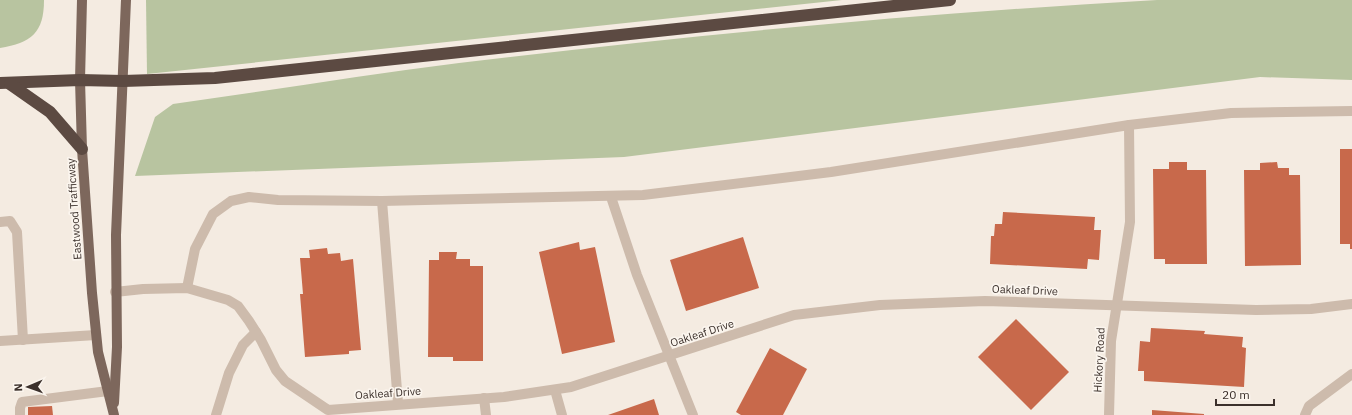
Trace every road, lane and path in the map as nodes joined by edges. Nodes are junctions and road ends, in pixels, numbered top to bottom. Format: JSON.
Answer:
{"nodes":[{"id":1,"x":82,"y":0,"type":"edge"},
{"id":2,"x":126,"y":0,"type":"edge"},
{"id":3,"x":950,"y":0,"type":"edge"},
{"id":4,"x":80,"y":80,"type":"junction"},
{"id":5,"x":123,"y":82,"type":"junction"},
{"id":6,"x":5,"y":83,"type":"edge"},
{"id":7,"x":1352,"y":112,"type":"edge"},
{"id":8,"x":1129,"y":125,"type":"junction"},
{"id":9,"x":82,"y":149,"type":"junction"},
{"id":10,"x":611,"y":197,"type":"junction"},
{"id":11,"x":382,"y":201,"type":"junction"},
{"id":12,"x":0,"y":222,"type":"edge"},
{"id":13,"x":187,"y":288,"type":"junction"},
{"id":14,"x":115,"y":292,"type":"junction"},
{"id":15,"x":1352,"y":304,"type":"edge"},
{"id":16,"x":1116,"y":306,"type":"junction"},
{"id":17,"x":256,"y":332,"type":"junction"},
{"id":18,"x":96,"y":335,"type":"junction"},
{"id":19,"x":23,"y":340,"type":"junction"},
{"id":20,"x":0,"y":341,"type":"edge"},
{"id":21,"x":669,"y":356,"type":"junction"},
{"id":22,"x":1352,"y":374,"type":"edge"},
{"id":23,"x":555,"y":390,"type":"junction"},
{"id":24,"x":108,"y":391,"type":"junction"},
{"id":25,"x":484,"y":398,"type":"junction"},
{"id":26,"x":398,"y":403,"type":"junction"},
{"id":27,"x":329,"y":412,"type":"edge"},
{"id":28,"x":114,"y":414,"type":"edge"},
{"id":29,"x":20,"y":415,"type":"edge"},
{"id":30,"x":216,"y":415,"type":"edge"},
{"id":31,"x":486,"y":415,"type":"edge"},
{"id":32,"x":562,"y":415,"type":"edge"},
{"id":33,"x":693,"y":415,"type":"edge"},
{"id":34,"x":1109,"y":415,"type":"edge"},
{"id":35,"x":1305,"y":415,"type":"edge"}],
"edges":[{"from":1,"to":4,"type":"main road","name":"Eastwood Trafficway"},
{"from":2,"to":5,"type":"main road","name":"Eastwood Trafficway"},
{"from":3,"to":5,"type":"highway"},
{"from":4,"to":5,"type":"highway"},
{"from":4,"to":6,"type":"highway"},
{"from":4,"to":9,"type":"main road","name":"Eastwood Trafficway"},
{"from":5,"to":14,"type":"main road","name":"Eastwood Trafficway"},
{"from":6,"to":9,"type":"highway"},
{"from":7,"to":8,"type":"street"},
{"from":8,"to":10,"type":"street"},
{"from":8,"to":16,"type":"street","name":"Hickory Road"},
{"from":9,"to":18,"type":"main road","name":"Eastwood Trafficway"},
{"from":10,"to":11,"type":"street"},
{"from":10,"to":21,"type":"street"},
{"from":11,"to":13,"type":"street"},
{"from":11,"to":26,"type":"street"},
{"from":12,"to":19,"type":"street"},
{"from":13,"to":14,"type":"street","name":"Oakleaf Drive"},
{"from":13,"to":17,"type":"street","name":"Oakleaf Drive"},
{"from":14,"to":28,"type":"main road","name":"Eastwood Trafficway"},
{"from":15,"to":16,"type":"street","name":"Oakleaf Drive"},
{"from":16,"to":21,"type":"street","name":"Oakleaf Drive"},
{"from":16,"to":34,"type":"street","name":"Hickory Road"},
{"from":17,"to":27,"type":"street","name":"Oakleaf Drive"},
{"from":17,"to":30,"type":"street"},
{"from":18,"to":19,"type":"street"},
{"from":18,"to":24,"type":"main road","name":"Eastwood Trafficway"},
{"from":19,"to":20,"type":"street"},
{"from":21,"to":23,"type":"street","name":"Oakleaf Drive"},
{"from":21,"to":33,"type":"street"},
{"from":22,"to":35,"type":"street"},
{"from":23,"to":25,"type":"street","name":"Oakleaf Drive"},
{"from":23,"to":32,"type":"street"},
{"from":24,"to":28,"type":"main road","name":"Eastwood Trafficway"},
{"from":24,"to":29,"type":"street"},
{"from":25,"to":26,"type":"street","name":"Oakleaf Drive"},
{"from":25,"to":31,"type":"street"},
{"from":26,"to":27,"type":"street","name":"Oakleaf Drive"}]}
